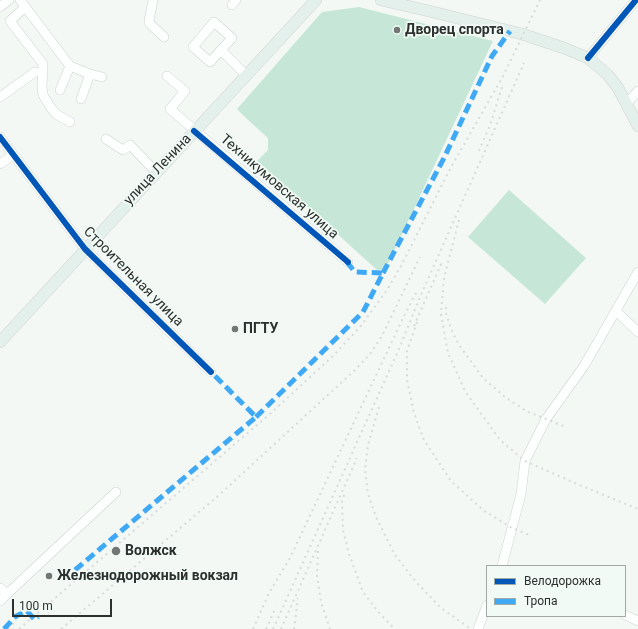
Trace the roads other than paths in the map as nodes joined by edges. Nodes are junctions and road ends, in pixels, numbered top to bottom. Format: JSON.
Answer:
{"nodes":[{"id":1,"x":9,"y":0,"type":"edge"},
{"id":2,"x":153,"y":0,"type":"edge"},
{"id":3,"x":316,"y":0,"type":"edge"},
{"id":4,"x":381,"y":0,"type":"edge"},
{"id":5,"x":636,"y":0,"type":"edge"},
{"id":6,"x":23,"y":4,"type":"edge"},
{"id":7,"x":0,"y":7,"type":"edge"},
{"id":8,"x":164,"y":36,"type":"dead end"},
{"id":9,"x":221,"y":50,"type":"dead end"},
{"id":10,"x":588,"y":58,"type":"junction"},
{"id":11,"x":70,"y":66,"type":"junction"},
{"id":12,"x":35,"y":72,"type":"dead end"},
{"id":13,"x":90,"y":74,"type":"junction"},
{"id":14,"x":246,"y":75,"type":"junction"},
{"id":15,"x":167,"y":76,"type":"dead end"},
{"id":16,"x":102,"y":77,"type":"dead end"},
{"id":17,"x":60,"y":90,"type":"dead end"},
{"id":18,"x":637,"y":94,"type":"edge"},
{"id":19,"x":0,"y":97,"type":"edge"},
{"id":20,"x":81,"y":99,"type":"dead end"},
{"id":21,"x":626,"y":103,"type":"junction"},
{"id":22,"x":70,"y":122,"type":"dead end"},
{"id":23,"x":638,"y":126,"type":"edge"},
{"id":24,"x":194,"y":131,"type":"junction"},
{"id":25,"x":0,"y":137,"type":"edge"},
{"id":26,"x":106,"y":139,"type":"dead end"},
{"id":27,"x":13,"y":155,"type":"junction"},
{"id":28,"x":0,"y":164,"type":"edge"},
{"id":29,"x":156,"y":172,"type":"junction"},
{"id":30,"x":85,"y":249,"type":"junction"},
{"id":31,"x":348,"y":262,"type":"dead end"},
{"id":32,"x":638,"y":272,"type":"edge"},
{"id":33,"x":616,"y":311,"type":"junction"},
{"id":34,"x":638,"y":332,"type":"edge"},
{"id":35,"x":0,"y":342,"type":"edge"},
{"id":36,"x":211,"y":372,"type":"dead end"},
{"id":37,"x":116,"y":492,"type":"dead end"},
{"id":38,"x":502,"y":565,"type":"edge"},
{"id":39,"x":3,"y":591,"type":"edge"},
{"id":40,"x":0,"y":601,"type":"edge"},
{"id":41,"x":486,"y":608,"type":"edge"},
{"id":42,"x":626,"y":615,"type":"edge"},
{"id":43,"x":638,"y":621,"type":"edge"},
{"id":44,"x":478,"y":629,"type":"edge"}],
"edges":[{"from":1,"to":7,"type":"street"},
{"from":2,"to":8,"type":"street"},
{"from":3,"to":14,"type":"main road","name":"улица Ленина"},
{"from":4,"to":10,"type":"main road"},
{"from":5,"to":10,"type":"street"},
{"from":6,"to":11,"type":"street"},
{"from":6,"to":22,"type":"street"},
{"from":9,"to":14,"type":"street"},
{"from":10,"to":21,"type":"main road"},
{"from":11,"to":13,"type":"street"},
{"from":11,"to":17,"type":"street"},
{"from":12,"to":19,"type":"street"},
{"from":13,"to":16,"type":"street"},
{"from":13,"to":20,"type":"street"},
{"from":14,"to":24,"type":"main road","name":"улица Ленина"},
{"from":15,"to":24,"type":"street","name":"Техникумовская улица"},
{"from":18,"to":21,"type":"street"},
{"from":21,"to":23,"type":"main road"},
{"from":24,"to":29,"type":"main road","name":"улица Ленина"},
{"from":24,"to":31,"type":"street","name":"Техникумовская улица"},
{"from":25,"to":27,"type":"street","name":"Строительная улица"},
{"from":26,"to":29,"type":"street"},
{"from":27,"to":28,"type":"street"},
{"from":27,"to":30,"type":"street","name":"Строительная улица"},
{"from":29,"to":30,"type":"main road","name":"улица Ленина"},
{"from":30,"to":35,"type":"main road","name":"улица Ленина"},
{"from":30,"to":36,"type":"street","name":"Строительная улица"},
{"from":32,"to":33,"type":"street"},
{"from":33,"to":34,"type":"street"},
{"from":33,"to":38,"type":"street"},
{"from":37,"to":39,"type":"street"},
{"from":39,"to":40,"type":"street"},
{"from":41,"to":44,"type":"street"},
{"from":42,"to":43,"type":"street"}]}
